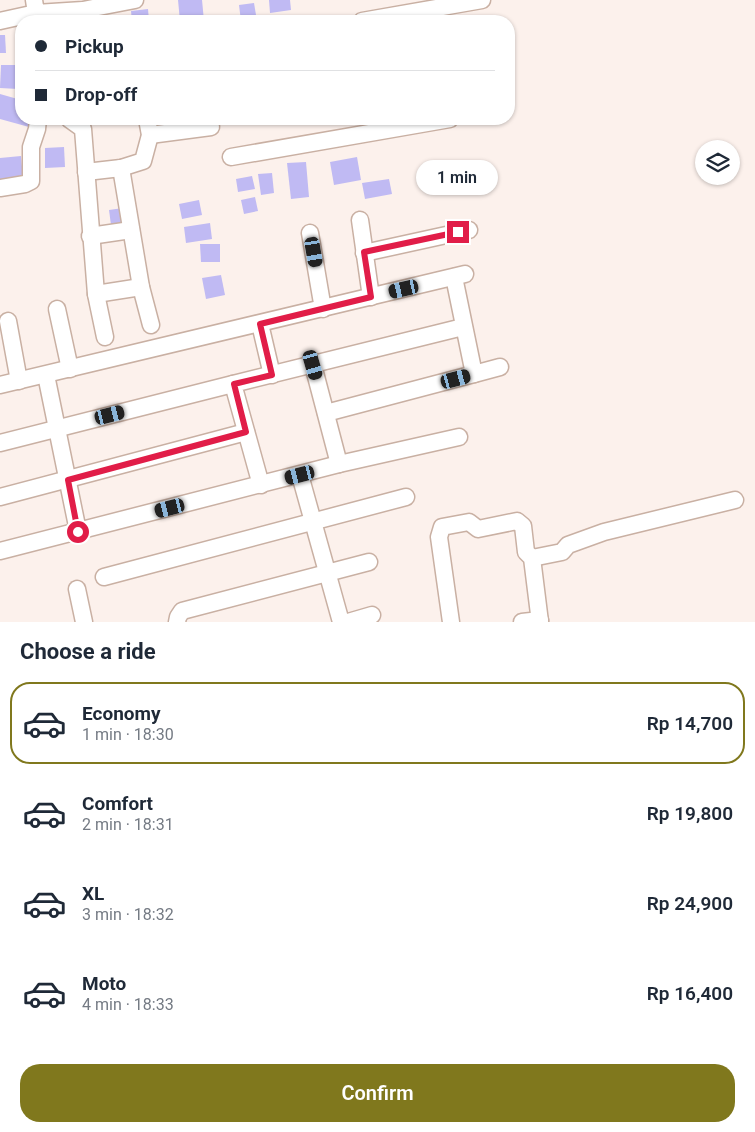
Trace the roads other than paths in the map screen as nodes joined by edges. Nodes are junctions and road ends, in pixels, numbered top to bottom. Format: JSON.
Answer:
{"nodes":[{"id":1,"x":135,"y":0,"type":"edge"},
{"id":2,"x":482,"y":0,"type":"edge"},
{"id":3,"x":36,"y":11,"type":"edge"},
{"id":4,"x":22,"y":15,"type":"edge"},
{"id":5,"x":440,"y":15,"type":"edge"},
{"id":6,"x":15,"y":17,"type":"edge"},
{"id":7,"x":0,"y":21,"type":"edge"},
{"id":8,"x":37,"y":125,"type":"edge"},
{"id":9,"x":77,"y":125,"type":"edge"},
{"id":10,"x":415,"y":125,"type":"edge"},
{"id":11,"x":149,"y":127,"type":"edge"},
{"id":12,"x":212,"y":127,"type":"dead end"},
{"id":13,"x":231,"y":157,"type":"dead end"},
{"id":14,"x":121,"y":168,"type":"junction"},
{"id":15,"x":86,"y":172,"type":"junction"},
{"id":16,"x":0,"y":188,"type":"edge"},
{"id":17,"x":360,"y":220,"type":"dead end"},
{"id":18,"x":132,"y":230,"type":"junction"},
{"id":19,"x":470,"y":230,"type":"dead end"},
{"id":20,"x":310,"y":233,"type":"dead end"},
{"id":21,"x":90,"y":236,"type":"junction"},
{"id":22,"x":364,"y":252,"type":"junction"},
{"id":23,"x":141,"y":287,"type":"junction"},
{"id":24,"x":96,"y":294,"type":"junction"},
{"id":25,"x":371,"y":297,"type":"junction"},
{"id":26,"x":57,"y":309,"type":"dead end"},
{"id":27,"x":323,"y":309,"type":"junction"},
{"id":28,"x":8,"y":321,"type":"dead end"},
{"id":29,"x":260,"y":324,"type":"junction"},
{"id":30,"x":151,"y":325,"type":"dead end"},
{"id":31,"x":463,"y":327,"type":"junction"},
{"id":32,"x":105,"y":337,"type":"dead end"},
{"id":33,"x":313,"y":365,"type":"junction"},
{"id":34,"x":500,"y":368,"type":"dead end"},
{"id":35,"x":70,"y":369,"type":"junction"},
{"id":36,"x":474,"y":374,"type":"junction"},
{"id":37,"x":46,"y":375,"type":"junction"},
{"id":38,"x":272,"y":375,"type":"junction"},
{"id":39,"x":19,"y":381,"type":"junction"},
{"id":40,"x":234,"y":384,"type":"junction"},
{"id":41,"x":0,"y":385,"type":"edge"},
{"id":42,"x":326,"y":413,"type":"junction"},
{"id":43,"x":57,"y":428,"type":"junction"},
{"id":44,"x":246,"y":432,"type":"junction"},
{"id":45,"x":459,"y":437,"type":"dead end"},
{"id":46,"x":0,"y":442,"type":"edge"},
{"id":47,"x":339,"y":464,"type":"junction"},
{"id":48,"x":300,"y":475,"type":"junction"},
{"id":49,"x":68,"y":480,"type":"junction"},
{"id":50,"x":262,"y":485,"type":"junction"},
{"id":51,"x":406,"y":496,"type":"dead end"},
{"id":52,"x":0,"y":497,"type":"edge"},
{"id":53,"x":735,"y":500,"type":"dead end"},
{"id":54,"x":313,"y":521,"type":"junction"},
{"id":55,"x":78,"y":532,"type":"junction"},
{"id":56,"x":0,"y":551,"type":"edge"},
{"id":57,"x":532,"y":558,"type":"junction"},
{"id":58,"x":369,"y":562,"type":"dead end"},
{"id":59,"x":327,"y":574,"type":"junction"},
{"id":60,"x":104,"y":577,"type":"dead end"},
{"id":61,"x":77,"y":589,"type":"dead end"},
{"id":62,"x":372,"y":615,"type":"dead end"},
{"id":63,"x":540,"y":621,"type":"edge"},
{"id":64,"x":84,"y":622,"type":"edge"},
{"id":65,"x":178,"y":622,"type":"edge"},
{"id":66,"x":342,"y":622,"type":"edge"},
{"id":67,"x":348,"y":622,"type":"edge"},
{"id":68,"x":450,"y":622,"type":"edge"},
{"id":69,"x":522,"y":622,"type":"edge"}],
"edges":[{"from":1,"to":3,"type":"street"},
{"from":2,"to":5,"type":"street"},
{"from":3,"to":4,"type":"street"},
{"from":6,"to":7,"type":"street"},
{"from":8,"to":16,"type":"street"},
{"from":9,"to":15,"type":"street"},
{"from":10,"to":13,"type":"street"},
{"from":11,"to":12,"type":"street"},
{"from":11,"to":14,"type":"street"},
{"from":14,"to":15,"type":"street"},
{"from":14,"to":18,"type":"street"},
{"from":15,"to":21,"type":"street"},
{"from":17,"to":22,"type":"street"},
{"from":18,"to":21,"type":"street"},
{"from":18,"to":23,"type":"street"},
{"from":19,"to":22,"type":"street"},
{"from":20,"to":27,"type":"street"},
{"from":21,"to":24,"type":"street"},
{"from":22,"to":25,"type":"street"},
{"from":23,"to":24,"type":"street"},
{"from":23,"to":30,"type":"street"},
{"from":24,"to":32,"type":"street"},
{"from":25,"to":27,"type":"street"},
{"from":25,"to":31,"type":"street"},
{"from":26,"to":35,"type":"street"},
{"from":27,"to":29,"type":"street"},
{"from":28,"to":39,"type":"street"},
{"from":29,"to":35,"type":"street"},
{"from":29,"to":38,"type":"street"},
{"from":31,"to":33,"type":"street"},
{"from":31,"to":36,"type":"street"},
{"from":33,"to":38,"type":"street"},
{"from":33,"to":42,"type":"street"},
{"from":34,"to":36,"type":"street"},
{"from":35,"to":37,"type":"street"},
{"from":36,"to":42,"type":"street"},
{"from":37,"to":39,"type":"street"},
{"from":37,"to":43,"type":"street"},
{"from":38,"to":40,"type":"street"},
{"from":39,"to":41,"type":"street"},
{"from":40,"to":43,"type":"street"},
{"from":40,"to":44,"type":"street"},
{"from":42,"to":47,"type":"street"},
{"from":43,"to":46,"type":"street"},
{"from":43,"to":49,"type":"street"},
{"from":44,"to":49,"type":"street"},
{"from":44,"to":50,"type":"street"},
{"from":45,"to":47,"type":"street"},
{"from":47,"to":48,"type":"street"},
{"from":48,"to":50,"type":"street"},
{"from":48,"to":54,"type":"street"},
{"from":49,"to":52,"type":"street"},
{"from":49,"to":55,"type":"street"},
{"from":50,"to":55,"type":"street"},
{"from":51,"to":54,"type":"street"},
{"from":53,"to":57,"type":"street"},
{"from":54,"to":59,"type":"street"},
{"from":54,"to":60,"type":"street"},
{"from":55,"to":56,"type":"street"},
{"from":57,"to":63,"type":"street"},
{"from":57,"to":68,"type":"street"},
{"from":58,"to":59,"type":"street"},
{"from":59,"to":65,"type":"street"},
{"from":59,"to":66,"type":"street"},
{"from":61,"to":64,"type":"street"},
{"from":62,"to":67,"type":"street"},
{"from":63,"to":69,"type":"street"}]}
